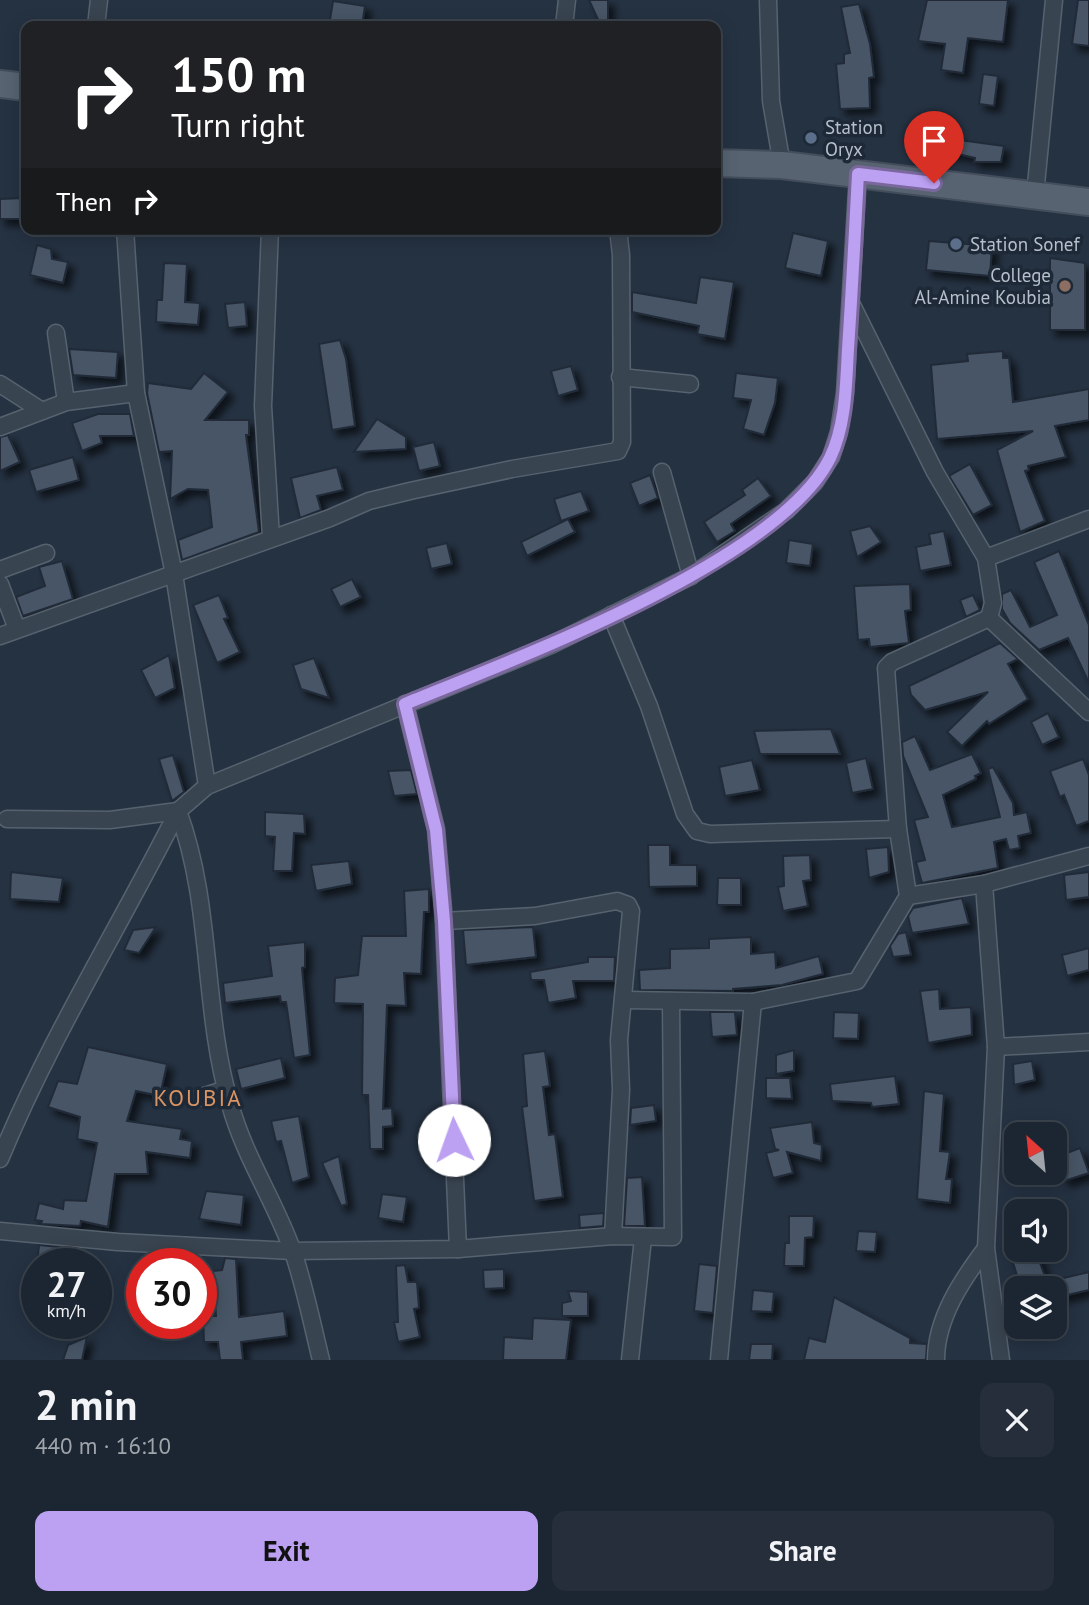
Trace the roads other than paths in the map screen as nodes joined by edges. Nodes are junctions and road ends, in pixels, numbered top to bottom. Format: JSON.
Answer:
{"nodes":[{"id":1,"x":99,"y":0,"type":"edge"},
{"id":2,"x":567,"y":0,"type":"edge"},
{"id":3,"x":768,"y":0,"type":"edge"},
{"id":4,"x":1054,"y":0,"type":"edge"},
{"id":5,"x":97,"y":21,"type":"edge"},
{"id":6,"x":565,"y":21,"type":"edge"},
{"id":7,"x":0,"y":84,"type":"edge"},
{"id":8,"x":21,"y":86,"type":"edge"},
{"id":9,"x":721,"y":163,"type":"edge"},
{"id":10,"x":782,"y":165,"type":"junction"},
{"id":11,"x":858,"y":174,"type":"junction"},
{"id":12,"x":1035,"y":195,"type":"junction"},
{"id":13,"x":1089,"y":202,"type":"edge"},
{"id":14,"x":125,"y":235,"type":"edge"},
{"id":15,"x":270,"y":235,"type":"edge"},
{"id":16,"x":619,"y":235,"type":"edge"},
{"id":17,"x":851,"y":303,"type":"junction"},
{"id":18,"x":56,"y":333,"type":"dead end"},
{"id":19,"x":620,"y":377,"type":"junction"},
{"id":20,"x":0,"y":384,"type":"edge"},
{"id":21,"x":690,"y":384,"type":"dead end"},
{"id":22,"x":136,"y":393,"type":"junction"},
{"id":23,"x":66,"y":402,"type":"junction"},
{"id":24,"x":42,"y":411,"type":"junction"},
{"id":25,"x":0,"y":427,"type":"edge"},
{"id":26,"x":662,"y":472,"type":"dead end"},
{"id":27,"x":1089,"y":519,"type":"edge"},
{"id":28,"x":271,"y":538,"type":"junction"},
{"id":29,"x":46,"y":553,"type":"dead end"},
{"id":30,"x":986,"y":558,"type":"junction"},
{"id":31,"x":0,"y":570,"type":"edge"},
{"id":32,"x":174,"y":574,"type":"junction"},
{"id":33,"x":691,"y":576,"type":"junction"},
{"id":34,"x":0,"y":584,"type":"edge"},
{"id":35,"x":611,"y":615,"type":"junction"},
{"id":36,"x":989,"y":618,"type":"junction"},
{"id":37,"x":18,"y":629,"type":"junction"},
{"id":38,"x":0,"y":636,"type":"edge"},
{"id":39,"x":405,"y":704,"type":"junction"},
{"id":40,"x":1089,"y":712,"type":"edge"},
{"id":41,"x":207,"y":786,"type":"junction"},
{"id":42,"x":178,"y":811,"type":"junction"},
{"id":43,"x":7,"y":819,"type":"dead end"},
{"id":44,"x":898,"y":829,"type":"junction"},
{"id":45,"x":1089,"y":856,"type":"edge"},
{"id":46,"x":984,"y":884,"type":"junction"},
{"id":47,"x":908,"y":896,"type":"junction"},
{"id":48,"x":444,"y":921,"type":"junction"},
{"id":49,"x":625,"y":1000,"type":"junction"},
{"id":50,"x":671,"y":1001,"type":"junction"},
{"id":51,"x":753,"y":1002,"type":"junction"},
{"id":52,"x":1089,"y":1042,"type":"edge"},
{"id":53,"x":996,"y":1047,"type":"junction"},
{"id":54,"x":226,"y":1089,"type":"junction"},
{"id":55,"x":198,"y":1098,"type":"dead end"},
{"id":56,"x":0,"y":1159,"type":"edge"},
{"id":57,"x":0,"y":1231,"type":"edge"},
{"id":58,"x":613,"y":1236,"type":"junction"},
{"id":59,"x":643,"y":1238,"type":"junction"},
{"id":60,"x":986,"y":1248,"type":"junction"},
{"id":61,"x":458,"y":1249,"type":"junction"},
{"id":62,"x":292,"y":1251,"type":"junction"},
{"id":63,"x":321,"y":1360,"type":"edge"},
{"id":64,"x":631,"y":1360,"type":"edge"},
{"id":65,"x":719,"y":1360,"type":"edge"},
{"id":66,"x":936,"y":1360,"type":"edge"},
{"id":67,"x":1001,"y":1360,"type":"edge"}],
"edges":[{"from":1,"to":5,"type":"street"},
{"from":2,"to":6,"type":"street"},
{"from":3,"to":10,"type":"street"},
{"from":4,"to":12,"type":"street"},
{"from":7,"to":8,"type":"main road"},
{"from":9,"to":10,"type":"main road"},
{"from":10,"to":11,"type":"main road"},
{"from":11,"to":12,"type":"main road"},
{"from":11,"to":17,"type":"street"},
{"from":12,"to":13,"type":"main road"},
{"from":14,"to":22,"type":"street"},
{"from":15,"to":28,"type":"street"},
{"from":16,"to":19,"type":"street"},
{"from":17,"to":30,"type":"street"},
{"from":17,"to":33,"type":"street"},
{"from":18,"to":23,"type":"street"},
{"from":19,"to":21,"type":"street"},
{"from":19,"to":28,"type":"street"},
{"from":20,"to":24,"type":"street"},
{"from":22,"to":23,"type":"street"},
{"from":22,"to":32,"type":"street"},
{"from":23,"to":24,"type":"street"},
{"from":24,"to":25,"type":"street"},
{"from":26,"to":33,"type":"street"},
{"from":27,"to":30,"type":"street"},
{"from":28,"to":32,"type":"street"},
{"from":29,"to":31,"type":"street"},
{"from":30,"to":36,"type":"street"},
{"from":32,"to":37,"type":"street"},
{"from":32,"to":41,"type":"street"},
{"from":33,"to":35,"type":"street"},
{"from":34,"to":37,"type":"street"},
{"from":35,"to":39,"type":"street"},
{"from":35,"to":44,"type":"street"},
{"from":36,"to":40,"type":"street"},
{"from":36,"to":44,"type":"street"},
{"from":37,"to":38,"type":"street"},
{"from":39,"to":41,"type":"street"},
{"from":39,"to":48,"type":"street"},
{"from":41,"to":42,"type":"street"},
{"from":42,"to":43,"type":"street"},
{"from":42,"to":54,"type":"street"},
{"from":42,"to":56,"type":"street"},
{"from":44,"to":47,"type":"street"},
{"from":45,"to":46,"type":"street"},
{"from":46,"to":47,"type":"street"},
{"from":46,"to":53,"type":"street"},
{"from":47,"to":51,"type":"street"},
{"from":48,"to":49,"type":"street"},
{"from":48,"to":61,"type":"street"},
{"from":49,"to":50,"type":"street"},
{"from":49,"to":58,"type":"street"},
{"from":50,"to":51,"type":"street"},
{"from":50,"to":59,"type":"street"},
{"from":51,"to":65,"type":"street"},
{"from":52,"to":53,"type":"street"},
{"from":53,"to":60,"type":"street"},
{"from":54,"to":55,"type":"street"},
{"from":54,"to":62,"type":"street"},
{"from":57,"to":62,"type":"street"},
{"from":58,"to":59,"type":"street"},
{"from":58,"to":61,"type":"street"},
{"from":59,"to":64,"type":"street"},
{"from":60,"to":66,"type":"street"},
{"from":60,"to":67,"type":"street"},
{"from":61,"to":62,"type":"street"},
{"from":62,"to":63,"type":"street"}]}
